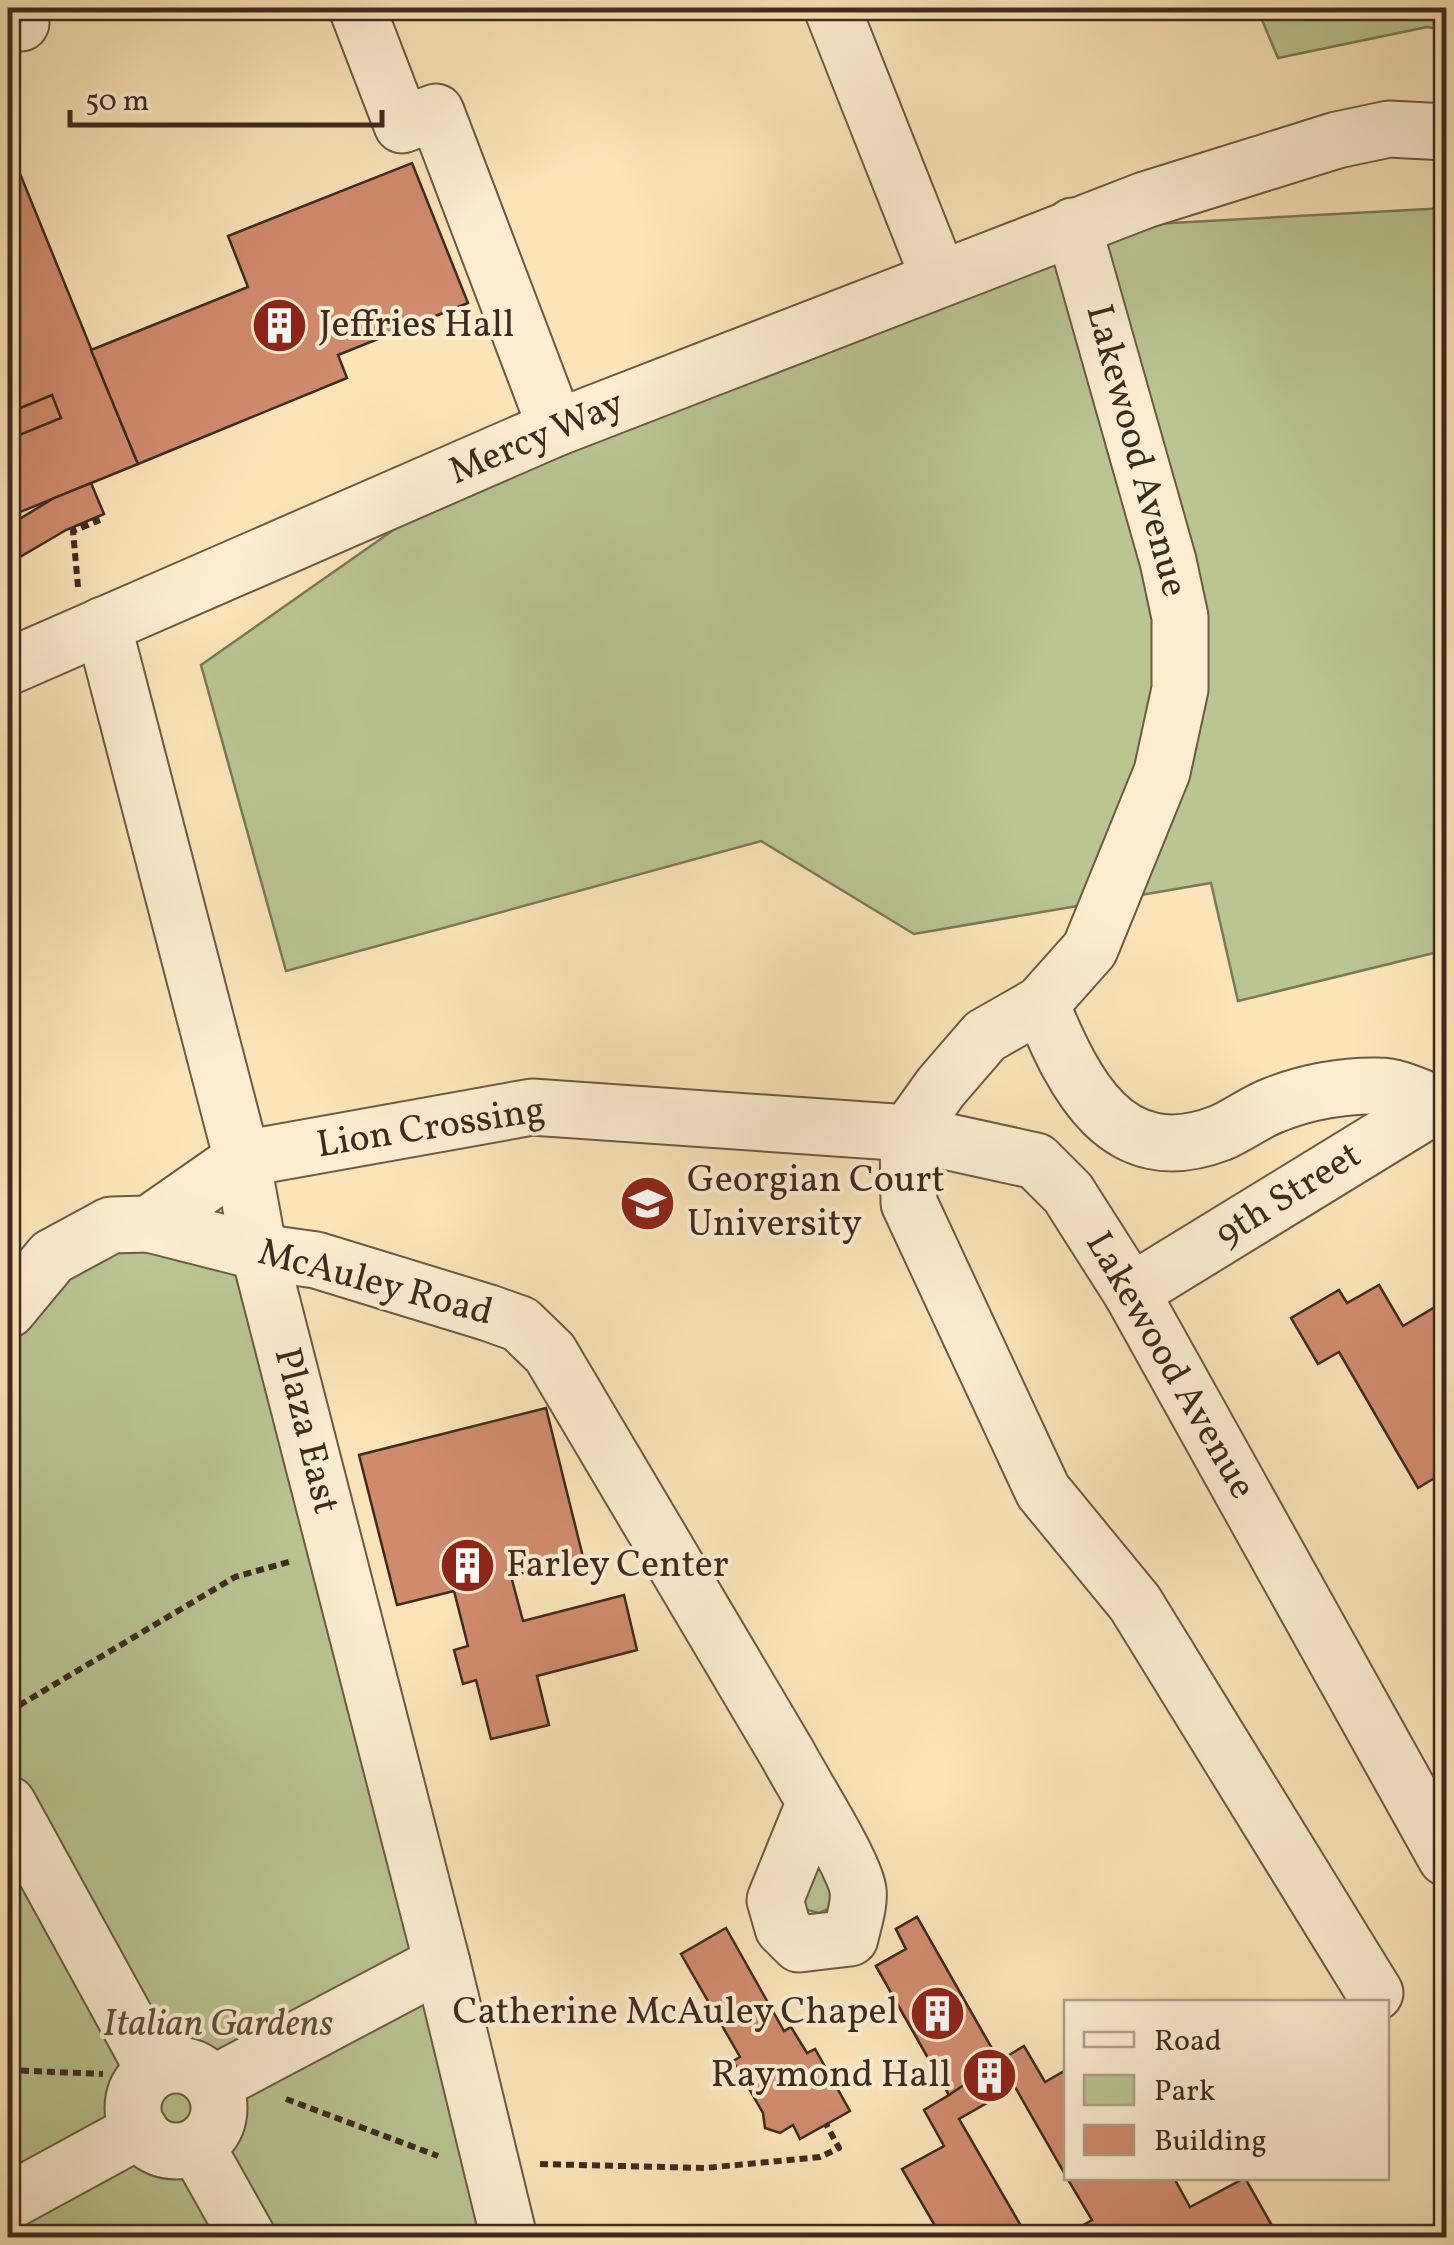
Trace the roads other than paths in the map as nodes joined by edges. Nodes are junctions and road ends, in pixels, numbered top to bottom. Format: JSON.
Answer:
{"nodes":[{"id":1,"x":357,"y":8,"type":"edge"},
{"id":2,"x":832,"y":8,"type":"edge"},
{"id":3,"x":1446,"y":132,"type":"edge"},
{"id":4,"x":1073,"y":226,"type":"junction"},
{"id":5,"x":938,"y":278,"type":"junction"},
{"id":6,"x":556,"y":428,"type":"junction"},
{"id":7,"x":103,"y":625,"type":"junction"},
{"id":8,"x":8,"y":667,"type":"edge"},
{"id":9,"x":1041,"y":1004,"type":"junction"},
{"id":10,"x":1442,"y":1102,"type":"edge"},
{"id":11,"x":908,"y":1133,"type":"junction"},
{"id":12,"x":242,"y":1160,"type":"junction"},
{"id":13,"x":149,"y":1224,"type":"junction"},
{"id":14,"x":259,"y":1252,"type":"junction"},
{"id":15,"x":1131,"y":1292,"type":"junction"},
{"id":16,"x":8,"y":1310,"type":"edge"},
{"id":17,"x":8,"y":1804,"type":"edge"},
{"id":18,"x":814,"y":1804,"type":"dead end"},
{"id":19,"x":1446,"y":1858,"type":"edge"},
{"id":20,"x":442,"y":1963,"type":"junction"},
{"id":21,"x":1375,"y":1993,"type":"dead end"},
{"id":22,"x":122,"y":2069,"type":"junction"},
{"id":23,"x":213,"y":2084,"type":"junction"},
{"id":24,"x":140,"y":2130,"type":"junction"},
{"id":25,"x":197,"y":2146,"type":"junction"},
{"id":26,"x":8,"y":2202,"type":"edge"},
{"id":27,"x":248,"y":2238,"type":"edge"},
{"id":28,"x":509,"y":2238,"type":"edge"}],
"edges":[{"from":1,"to":6,"type":"street"},
{"from":2,"to":5,"type":"street"},
{"from":3,"to":4,"type":"street","name":"Mercy Way"},
{"from":4,"to":5,"type":"street","name":"Mercy Way"},
{"from":4,"to":9,"type":"street","name":"Lakewood Avenue"},
{"from":5,"to":6,"type":"street","name":"Mercy Way"},
{"from":6,"to":7,"type":"street","name":"Mercy Way"},
{"from":7,"to":8,"type":"street","name":"Mercy Way"},
{"from":7,"to":12,"type":"street","name":"Plaza East"},
{"from":9,"to":10,"type":"street"},
{"from":9,"to":11,"type":"street","name":"Lakewood Avenue"},
{"from":10,"to":15,"type":"street","name":"9th Street"},
{"from":11,"to":12,"type":"street","name":"Lion Crossing"},
{"from":11,"to":15,"type":"street","name":"Lakewood Avenue"},
{"from":11,"to":21,"type":"street"},
{"from":12,"to":13,"type":"street","name":"Lion Crossing"},
{"from":12,"to":14,"type":"street","name":"Plaza East"},
{"from":13,"to":14,"type":"street","name":"McAuley Road"},
{"from":13,"to":16,"type":"street","name":"Lion Crossing"},
{"from":14,"to":18,"type":"street","name":"McAuley Road"},
{"from":14,"to":20,"type":"street","name":"Plaza East"},
{"from":15,"to":19,"type":"street","name":"Lakewood Avenue"},
{"from":17,"to":22,"type":"street"},
{"from":20,"to":23,"type":"street"},
{"from":20,"to":28,"type":"street","name":"Plaza East"},
{"from":22,"to":23,"type":"street"},
{"from":22,"to":24,"type":"street"},
{"from":23,"to":25,"type":"street"},
{"from":24,"to":25,"type":"street"},
{"from":24,"to":26,"type":"street"},
{"from":25,"to":27,"type":"street"}]}
